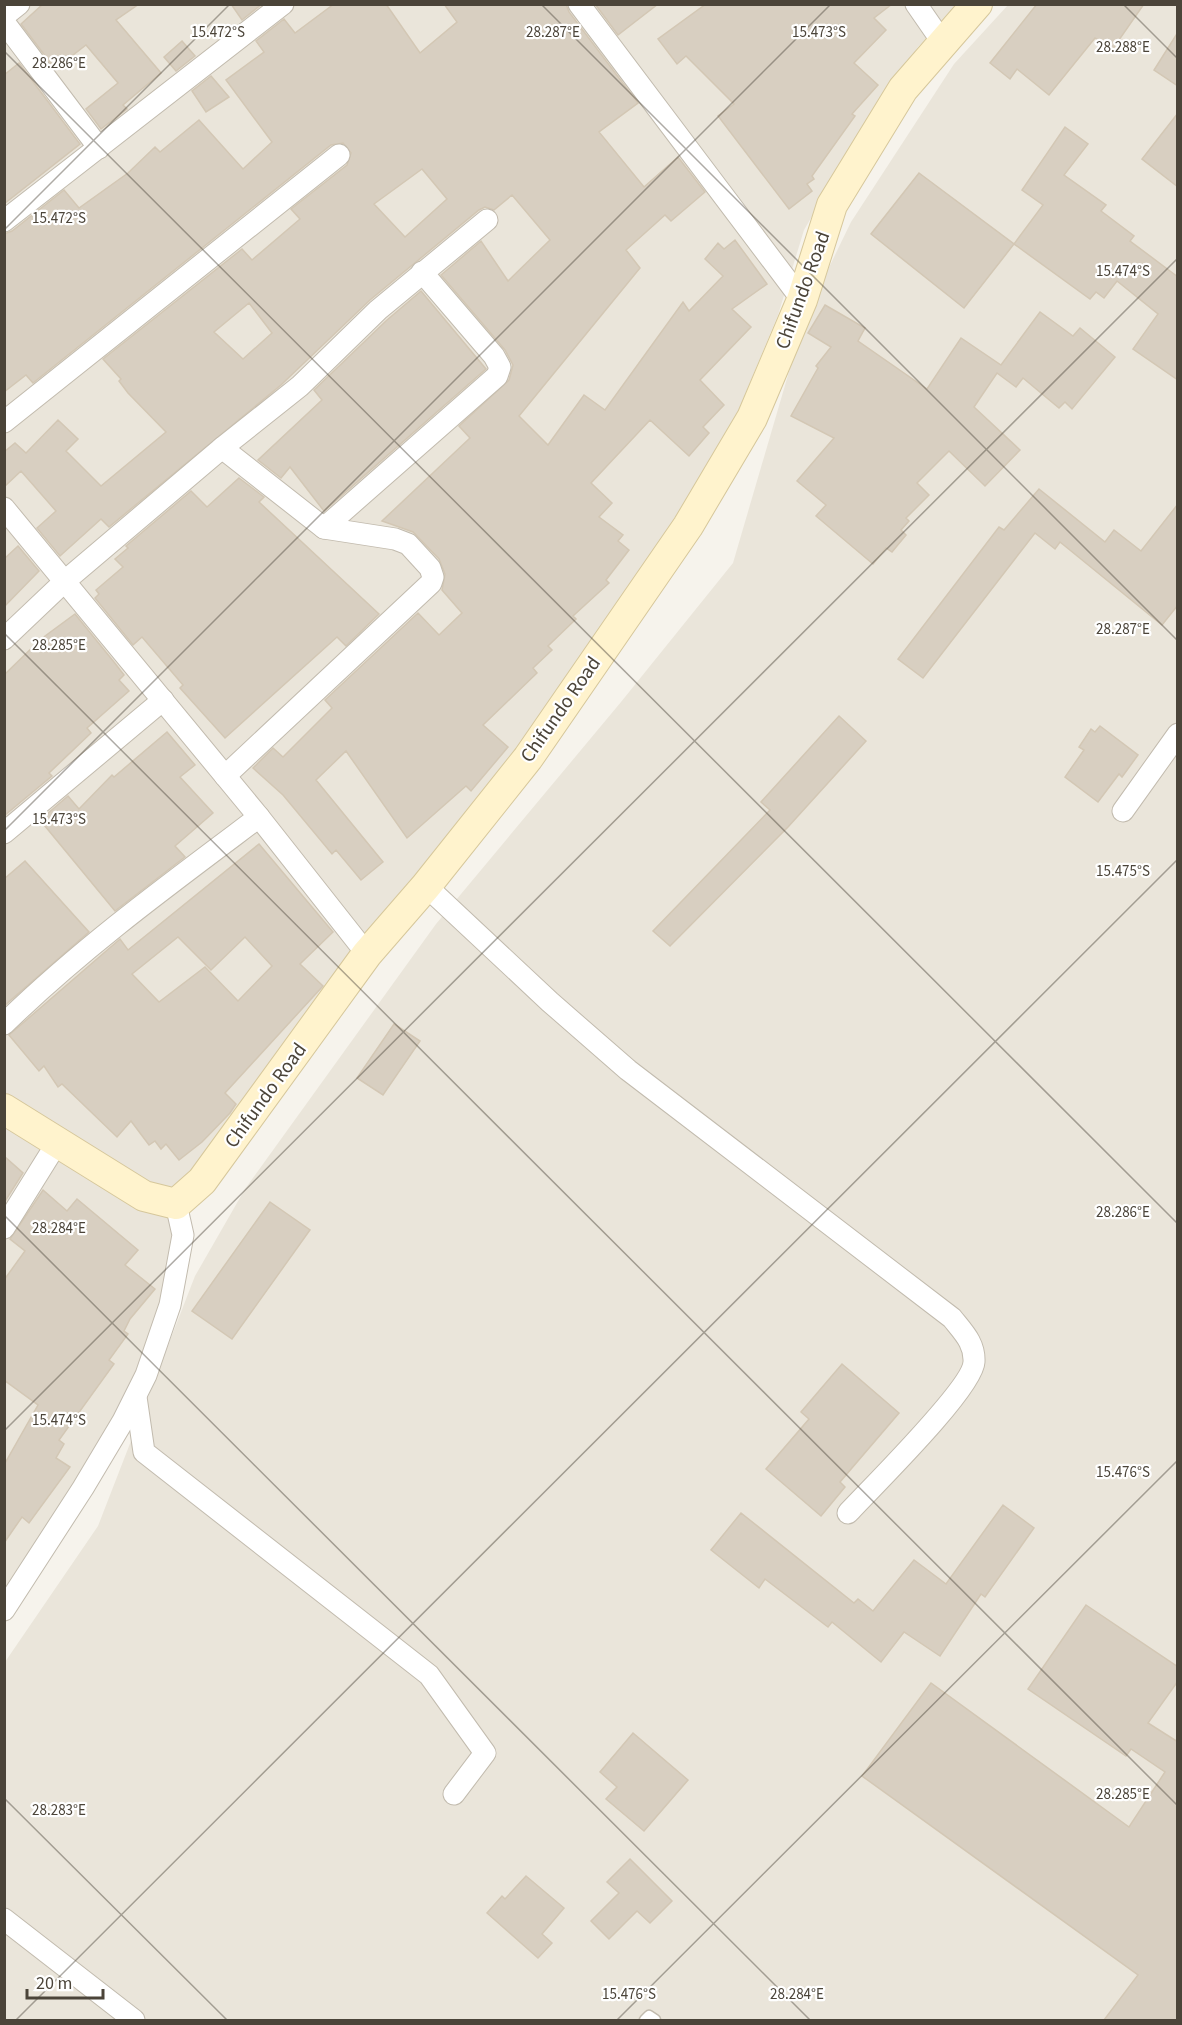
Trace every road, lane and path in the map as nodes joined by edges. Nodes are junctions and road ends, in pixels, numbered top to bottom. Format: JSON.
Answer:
{"nodes":[{"id":1,"x":19,"y":4,"type":"edge"},
{"id":2,"x":283,"y":4,"type":"edge"},
{"id":3,"x":579,"y":4,"type":"edge"},
{"id":4,"x":916,"y":4,"type":"edge"},
{"id":5,"x":977,"y":4,"type":"edge"},
{"id":6,"x":4,"y":16,"type":"edge"},
{"id":7,"x":4,"y":22,"type":"edge"},
{"id":8,"x":943,"y":42,"type":"junction"},
{"id":9,"x":99,"y":148,"type":"junction"},
{"id":10,"x":339,"y":155,"type":"dead end"},
{"id":11,"x":487,"y":220,"type":"dead end"},
{"id":12,"x":4,"y":221,"type":"edge"},
{"id":13,"x":422,"y":272,"type":"junction"},
{"id":14,"x":802,"y":300,"type":"junction"},
{"id":15,"x":4,"y":422,"type":"edge"},
{"id":16,"x":222,"y":448,"type":"junction"},
{"id":17,"x":4,"y":508,"type":"edge"},
{"id":18,"x":324,"y":528,"type":"junction"},
{"id":19,"x":65,"y":581,"type":"junction"},
{"id":20,"x":4,"y":639,"type":"edge"},
{"id":21,"x":163,"y":700,"type":"junction"},
{"id":22,"x":1178,"y":734,"type":"edge"},
{"id":23,"x":225,"y":776,"type":"junction"},
{"id":24,"x":1123,"y":810,"type":"dead end"},
{"id":25,"x":259,"y":817,"type":"junction"},
{"id":26,"x":4,"y":834,"type":"edge"},
{"id":27,"x":426,"y":886,"type":"junction"},
{"id":28,"x":367,"y":954,"type":"junction"},
{"id":29,"x":4,"y":1024,"type":"edge"},
{"id":30,"x":4,"y":1109,"type":"edge"},
{"id":31,"x":57,"y":1143,"type":"junction"},
{"id":32,"x":176,"y":1204,"type":"junction"},
{"id":33,"x":4,"y":1228,"type":"edge"},
{"id":34,"x":135,"y":1397,"type":"junction"},
{"id":35,"x":848,"y":1513,"type":"dead end"},
{"id":36,"x":4,"y":1610,"type":"edge"},
{"id":37,"x":454,"y":1794,"type":"dead end"},
{"id":38,"x":4,"y":1919,"type":"edge"},
{"id":39,"x":134,"y":2020,"type":"edge"},
{"id":40,"x":645,"y":2020,"type":"edge"},
{"id":41,"x":655,"y":2020,"type":"edge"}],
"edges":[{"from":1,"to":6,"type":"street"},
{"from":2,"to":9,"type":"street"},
{"from":3,"to":14,"type":"street"},
{"from":4,"to":8,"type":"street"},
{"from":5,"to":8,"type":"street","name":"Chifundo Road"},
{"from":7,"to":9,"type":"street"},
{"from":8,"to":14,"type":"street","name":"Chifundo Road"},
{"from":9,"to":12,"type":"street"},
{"from":10,"to":15,"type":"street"},
{"from":11,"to":13,"type":"street"},
{"from":13,"to":16,"type":"street"},
{"from":13,"to":18,"type":"street"},
{"from":14,"to":27,"type":"street","name":"Chifundo Road"},
{"from":16,"to":18,"type":"street"},
{"from":16,"to":19,"type":"street"},
{"from":17,"to":19,"type":"street"},
{"from":18,"to":23,"type":"street"},
{"from":19,"to":20,"type":"street"},
{"from":19,"to":21,"type":"street"},
{"from":21,"to":23,"type":"street"},
{"from":21,"to":26,"type":"street"},
{"from":22,"to":24,"type":"street"},
{"from":23,"to":25,"type":"street"},
{"from":25,"to":28,"type":"street"},
{"from":25,"to":29,"type":"street"},
{"from":27,"to":28,"type":"street","name":"Chifundo Road"},
{"from":27,"to":35,"type":"street"},
{"from":28,"to":32,"type":"street","name":"Chifundo Road"},
{"from":30,"to":31,"type":"street"},
{"from":31,"to":32,"type":"street"},
{"from":31,"to":33,"type":"street"},
{"from":32,"to":34,"type":"street"},
{"from":34,"to":36,"type":"street"},
{"from":34,"to":37,"type":"street"},
{"from":38,"to":39,"type":"street"},
{"from":40,"to":41,"type":"lane"}]}
